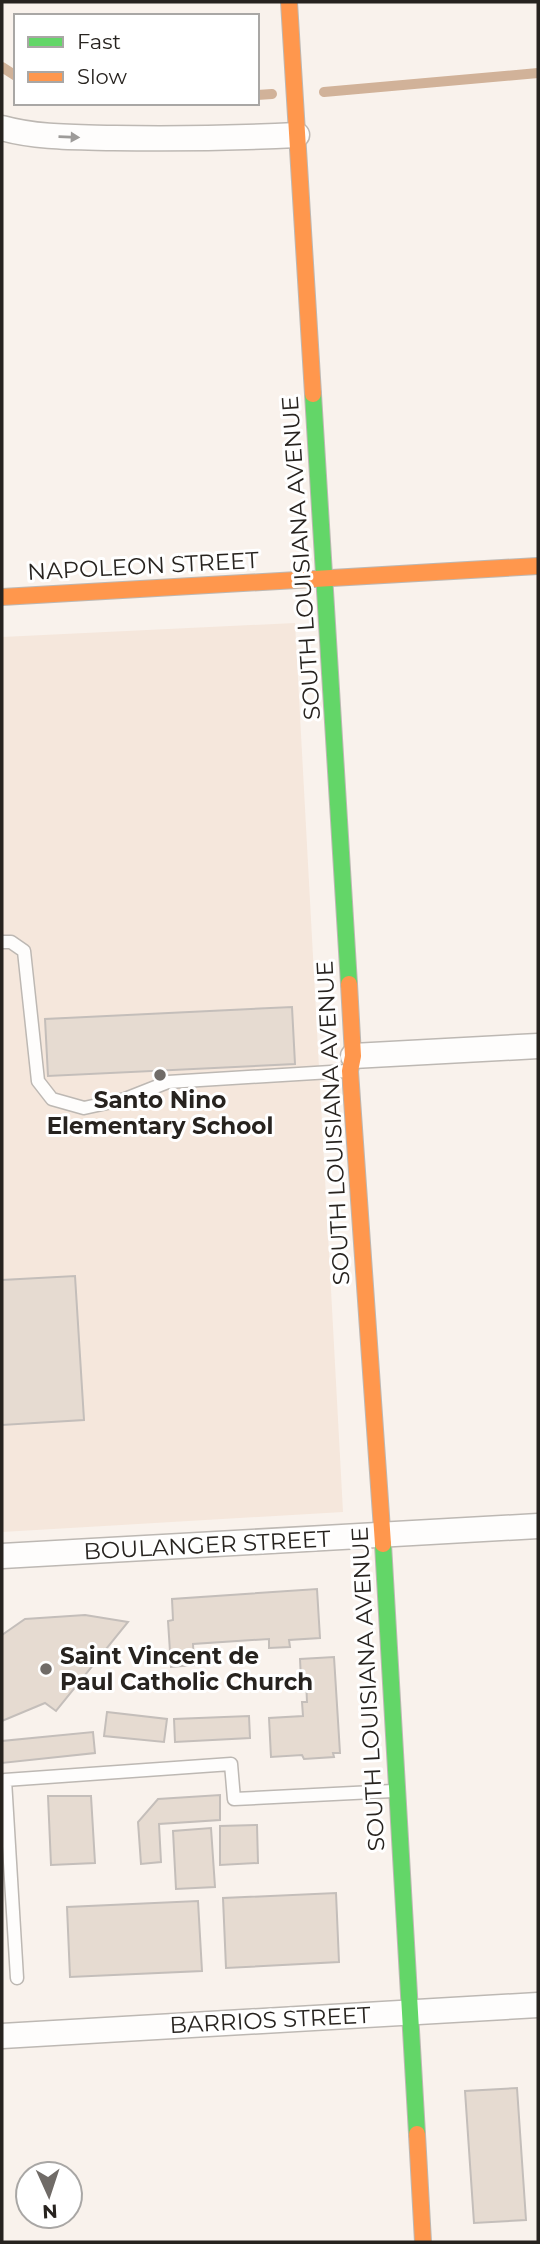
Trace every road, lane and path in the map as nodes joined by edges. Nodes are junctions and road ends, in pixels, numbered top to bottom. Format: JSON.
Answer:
{"nodes":[{"id":1,"x":289,"y":2,"type":"edge"},
{"id":2,"x":2,"y":128,"type":"edge"},
{"id":3,"x":297,"y":135,"type":"junction"},
{"id":4,"x":538,"y":566,"type":"edge"},
{"id":5,"x":325,"y":579,"type":"junction"},
{"id":6,"x":2,"y":597,"type":"edge"},
{"id":7,"x":2,"y":942,"type":"edge"},
{"id":8,"x":538,"y":1046,"type":"edge"},
{"id":9,"x":351,"y":1064,"type":"junction"},
{"id":10,"x":538,"y":1526,"type":"edge"},
{"id":11,"x":382,"y":1535,"type":"junction"},
{"id":12,"x":2,"y":1556,"type":"edge"},
{"id":13,"x":3,"y":1780,"type":"edge"},
{"id":14,"x":397,"y":1791,"type":"junction"},
{"id":15,"x":18,"y":1978,"type":"dead end"},
{"id":16,"x":538,"y":2005,"type":"edge"},
{"id":17,"x":410,"y":2012,"type":"junction"},
{"id":18,"x":2,"y":2036,"type":"edge"},
{"id":19,"x":424,"y":2242,"type":"edge"}],
"edges":[{"from":1,"to":3,"type":"street","name":"SOUTH LOUISIANA AVENUE"},
{"from":2,"to":3,"type":"street","one_way":true},
{"from":3,"to":5,"type":"street","name":"SOUTH LOUISIANA AVENUE"},
{"from":4,"to":5,"type":"street","name":"NAPOLEON STREET"},
{"from":5,"to":6,"type":"street","name":"NAPOLEON STREET"},
{"from":5,"to":9,"type":"street","name":"SOUTH LOUISIANA AVENUE"},
{"from":7,"to":9,"type":"lane"},
{"from":8,"to":9,"type":"street"},
{"from":9,"to":11,"type":"street","name":"SOUTH LOUISIANA AVENUE"},
{"from":10,"to":11,"type":"street","name":"BOULANGER STREET"},
{"from":11,"to":12,"type":"street","name":"BOULANGER STREET"},
{"from":11,"to":14,"type":"street","name":"SOUTH LOUISIANA AVENUE"},
{"from":13,"to":14,"type":"lane"},
{"from":13,"to":15,"type":"lane"},
{"from":14,"to":17,"type":"street","name":"SOUTH LOUISIANA AVENUE"},
{"from":16,"to":17,"type":"street","name":"BARRIOS STREET"},
{"from":17,"to":18,"type":"street","name":"BARRIOS STREET"},
{"from":17,"to":19,"type":"street","name":"SOUTH LOUISIANA AVENUE"}]}
